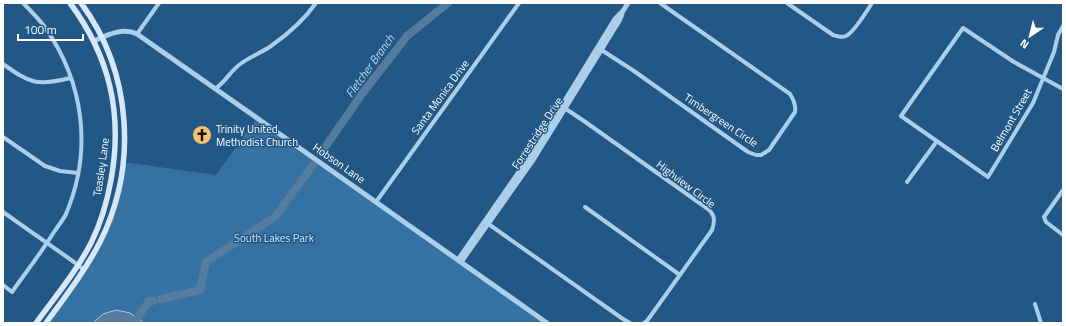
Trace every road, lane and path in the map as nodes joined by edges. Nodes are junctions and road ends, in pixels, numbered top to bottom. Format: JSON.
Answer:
{"nodes":[{"id":1,"x":23,"y":3,"type":"edge"},
{"id":2,"x":70,"y":3,"type":"edge"},
{"id":3,"x":81,"y":3,"type":"edge"},
{"id":4,"x":159,"y":3,"type":"edge"},
{"id":5,"x":316,"y":3,"type":"edge"},
{"id":6,"x":519,"y":3,"type":"edge"},
{"id":7,"x":628,"y":3,"type":"edge"},
{"id":8,"x":660,"y":3,"type":"edge"},
{"id":9,"x":787,"y":3,"type":"edge"},
{"id":10,"x":872,"y":3,"type":"edge"},
{"id":11,"x":1063,"y":26,"type":"edge"},
{"id":12,"x":137,"y":34,"type":"junction"},
{"id":13,"x":101,"y":37,"type":"junction"},
{"id":14,"x":94,"y":41,"type":"junction"},
{"id":15,"x":600,"y":48,"type":"junction"},
{"id":16,"x":3,"y":64,"type":"edge"},
{"id":17,"x":71,"y":78,"type":"junction"},
{"id":18,"x":1043,"y":78,"type":"junction"},
{"id":19,"x":215,"y":89,"type":"junction"},
{"id":20,"x":1063,"y":89,"type":"edge"},
{"id":21,"x":564,"y":108,"type":"junction"},
{"id":22,"x":3,"y":138,"type":"edge"},
{"id":23,"x":937,"y":141,"type":"junction"},
{"id":24,"x":78,"y":173,"type":"junction"},
{"id":25,"x":907,"y":182,"type":"dead end"},
{"id":26,"x":1063,"y":190,"type":"edge"},
{"id":27,"x":376,"y":202,"type":"junction"},
{"id":28,"x":585,"y":207,"type":"dead end"},
{"id":29,"x":3,"y":212,"type":"edge"},
{"id":30,"x":486,"y":222,"type":"junction"},
{"id":31,"x":1063,"y":235,"type":"edge"},
{"id":32,"x":47,"y":243,"type":"junction"},
{"id":33,"x":459,"y":261,"type":"junction"},
{"id":34,"x":78,"y":265,"type":"junction"},
{"id":35,"x":84,"y":270,"type":"junction"},
{"id":36,"x":680,"y":275,"type":"junction"},
{"id":37,"x":3,"y":285,"type":"edge"},
{"id":38,"x":1035,"y":304,"type":"dead end"},
{"id":39,"x":36,"y":323,"type":"edge"},
{"id":40,"x":46,"y":323,"type":"edge"},
{"id":41,"x":547,"y":323,"type":"edge"},
{"id":42,"x":630,"y":323,"type":"edge"},
{"id":43,"x":644,"y":323,"type":"edge"},
{"id":44,"x":1041,"y":323,"type":"edge"}],
"edges":[{"from":1,"to":17,"type":"street"},
{"from":2,"to":14,"type":"main road","name":"Teasley Lane"},
{"from":3,"to":13,"type":"main road","name":"Teasley Lane"},
{"from":4,"to":12,"type":"street"},
{"from":5,"to":19,"type":"street"},
{"from":6,"to":27,"type":"street","name":"Santa Monica Drive"},
{"from":7,"to":15,"type":"street","name":"Forrestridge Drive"},
{"from":8,"to":15,"type":"street","name":"Timbergreen Circle"},
{"from":9,"to":10,"type":"street"},
{"from":11,"to":18,"type":"street","name":"Belmont Street"},
{"from":12,"to":13,"type":"street"},
{"from":12,"to":19,"type":"street","name":"Hobson Lane"},
{"from":13,"to":14,"type":"street"},
{"from":13,"to":35,"type":"main road","name":"Teasley Lane"},
{"from":14,"to":34,"type":"main road","name":"Teasley Lane"},
{"from":15,"to":21,"type":"street","name":"Forrestridge Drive"},
{"from":16,"to":17,"type":"street"},
{"from":17,"to":24,"type":"street"},
{"from":18,"to":20,"type":"street"},
{"from":18,"to":23,"type":"street","name":"Belmont Street"},
{"from":18,"to":23,"type":"street"},
{"from":19,"to":27,"type":"street","name":"Hobson Lane"},
{"from":21,"to":30,"type":"street","name":"Forrestridge Drive"},
{"from":21,"to":36,"type":"street","name":"Highview Circle"},
{"from":22,"to":24,"type":"street"},
{"from":23,"to":25,"type":"street"},
{"from":24,"to":32,"type":"street"},
{"from":26,"to":31,"type":"street"},
{"from":27,"to":33,"type":"street","name":"Hobson Lane"},
{"from":28,"to":36,"type":"street"},
{"from":29,"to":32,"type":"street"},
{"from":30,"to":33,"type":"street","name":"Forrestridge Drive"},
{"from":30,"to":42,"type":"street"},
{"from":32,"to":34,"type":"street"},
{"from":32,"to":37,"type":"street"},
{"from":33,"to":41,"type":"street","name":"Hobson Lane"},
{"from":34,"to":35,"type":"street"},
{"from":34,"to":39,"type":"main road","name":"Teasley Lane"},
{"from":35,"to":40,"type":"main road","name":"Teasley Lane"},
{"from":36,"to":43,"type":"street","name":"Highview Circle"},
{"from":38,"to":44,"type":"street"}]}
